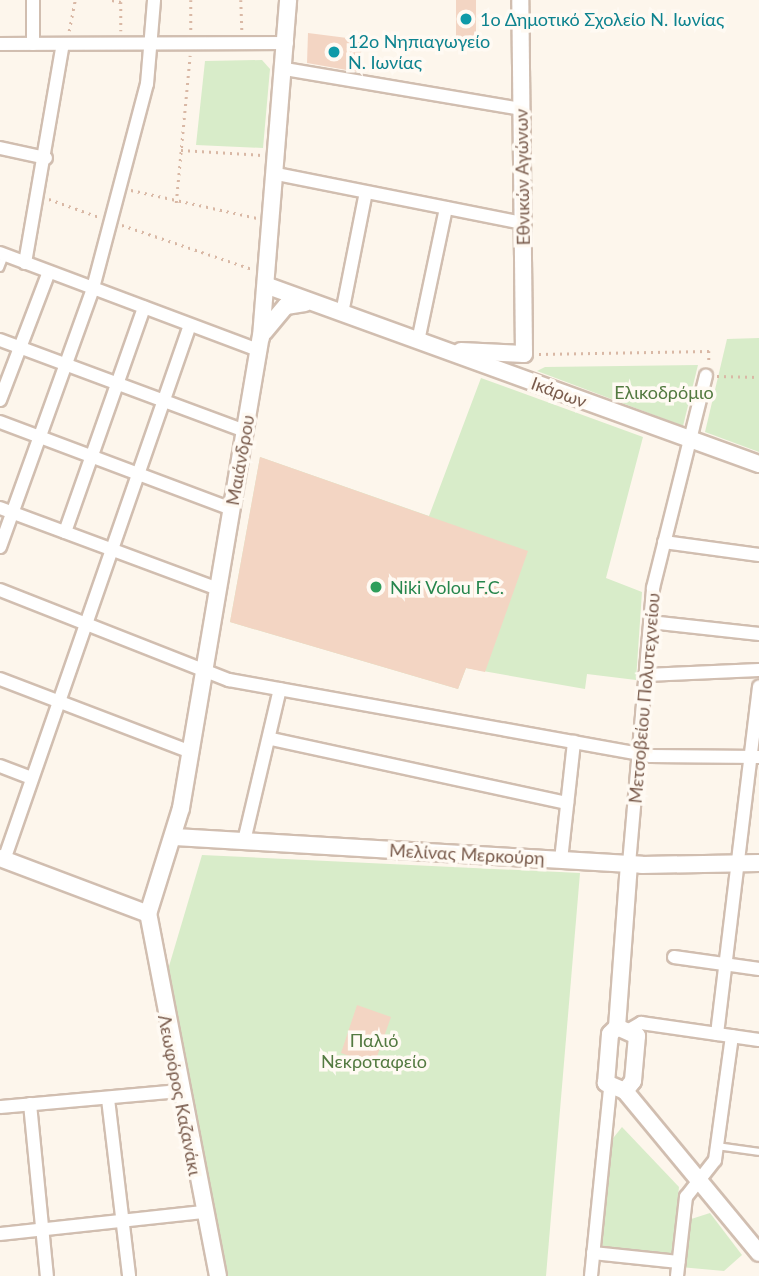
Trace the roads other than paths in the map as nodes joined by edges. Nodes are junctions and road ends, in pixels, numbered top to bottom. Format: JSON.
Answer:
{"nodes":[{"id":1,"x":33,"y":0,"type":"edge"},
{"id":2,"x":154,"y":0,"type":"edge"},
{"id":3,"x":288,"y":0,"type":"edge"},
{"id":4,"x":520,"y":0,"type":"edge"},
{"id":5,"x":287,"y":43,"type":"junction"},
{"id":6,"x":0,"y":44,"type":"edge"},
{"id":7,"x":33,"y":44,"type":"junction"},
{"id":8,"x":66,"y":45,"type":"junction"},
{"id":9,"x":153,"y":45,"type":"junction"},
{"id":10,"x":285,"y":69,"type":"junction"},
{"id":11,"x":521,"y":108,"type":"junction"},
{"id":12,"x":0,"y":148,"type":"edge"},
{"id":13,"x":46,"y":158,"type":"junction"},
{"id":14,"x":277,"y":174,"type":"junction"},
{"id":15,"x":366,"y":192,"type":"junction"},
{"id":16,"x":446,"y":208,"type":"junction"},
{"id":17,"x":523,"y":223,"type":"junction"},
{"id":18,"x":3,"y":254,"type":"edge"},
{"id":19,"x":25,"y":263,"type":"junction"},
{"id":20,"x":0,"y":268,"type":"edge"},
{"id":21,"x":49,"y":272,"type":"junction"},
{"id":22,"x":268,"y":280,"type":"junction"},
{"id":23,"x":93,"y":288,"type":"junction"},
{"id":24,"x":316,"y":304,"type":"junction"},
{"id":25,"x":144,"y":307,"type":"junction"},
{"id":26,"x":342,"y":313,"type":"junction"},
{"id":27,"x":190,"y":325,"type":"junction"},
{"id":28,"x":0,"y":340,"type":"edge"},
{"id":29,"x":418,"y":341,"type":"junction"},
{"id":30,"x":260,"y":344,"type":"junction"},
{"id":31,"x":20,"y":348,"type":"junction"},
{"id":32,"x":437,"y":348,"type":"junction"},
{"id":33,"x":524,"y":354,"type":"joint"},
{"id":34,"x":66,"y":365,"type":"junction"},
{"id":35,"x":706,"y":376,"type":"road end"},
{"id":36,"x":117,"y":383,"type":"junction"},
{"id":37,"x":0,"y":400,"type":"edge"},
{"id":38,"x":165,"y":401,"type":"junction"},
{"id":39,"x":0,"y":422,"type":"edge"},
{"id":40,"x":245,"y":430,"type":"junction"},
{"id":41,"x":40,"y":438,"type":"junction"},
{"id":42,"x":691,"y":440,"type":"junction"},
{"id":43,"x":91,"y":457,"type":"junction"},
{"id":44,"x":759,"y":464,"type":"edge"},
{"id":45,"x":138,"y":475,"type":"junction"},
{"id":46,"x":231,"y":509,"type":"junction"},
{"id":47,"x":6,"y":510,"type":"edge"},
{"id":48,"x":65,"y":531,"type":"junction"},
{"id":49,"x":664,"y":542,"type":"junction"},
{"id":50,"x":0,"y":547,"type":"edge"},
{"id":51,"x":112,"y":549,"type":"junction"},
{"id":52,"x":759,"y":555,"type":"edge"},
{"id":53,"x":218,"y":589,"type":"junction"},
{"id":54,"x":0,"y":590,"type":"edge"},
{"id":55,"x":650,"y":622,"type":"junction"},
{"id":56,"x":86,"y":624,"type":"junction"},
{"id":57,"x":759,"y":634,"type":"edge"},
{"id":58,"x":759,"y":670,"type":"edge"},
{"id":59,"x":204,"y":671,"type":"junction"},
{"id":60,"x":646,"y":675,"type":"junction"},
{"id":61,"x":0,"y":679,"type":"edge"},
{"id":62,"x":759,"y":687,"type":"edge"},
{"id":63,"x":280,"y":689,"type":"junction"},
{"id":64,"x":59,"y":702,"type":"junction"},
{"id":65,"x":271,"y":739,"type":"junction"},
{"id":66,"x":574,"y":742,"type":"junction"},
{"id":67,"x":191,"y":752,"type":"junction"},
{"id":68,"x":640,"y":755,"type":"junction"},
{"id":69,"x":755,"y":757,"type":"edge"},
{"id":70,"x":0,"y":766,"type":"edge"},
{"id":71,"x":32,"y":778,"type":"junction"},
{"id":72,"x":567,"y":803,"type":"junction"},
{"id":73,"x":175,"y":837,"type":"junction"},
{"id":74,"x":244,"y":841,"type":"junction"},
{"id":75,"x":2,"y":859,"type":"edge"},
{"id":76,"x":561,"y":860,"type":"junction"},
{"id":77,"x":738,"y":863,"type":"junction"},
{"id":78,"x":759,"y":863,"type":"edge"},
{"id":79,"x":629,"y":864,"type":"junction"},
{"id":80,"x":148,"y":914,"type":"junction"},
{"id":81,"x":674,"y":957,"type":"dead end"},
{"id":82,"x":725,"y":965,"type":"junction"},
{"id":83,"x":759,"y":969,"type":"edge"},
{"id":84,"x":624,"y":1028,"type":"junction"},
{"id":85,"x":717,"y":1034,"type":"junction"},
{"id":86,"x":732,"y":1036,"type":"junction"},
{"id":87,"x":759,"y":1040,"type":"edge"},
{"id":88,"x":617,"y":1090,"type":"junction"},
{"id":89,"x":178,"y":1091,"type":"junction"},
{"id":90,"x":108,"y":1099,"type":"junction"},
{"id":91,"x":30,"y":1104,"type":"junction"},
{"id":92,"x":0,"y":1107,"type":"edge"},
{"id":93,"x":716,"y":1146,"type":"junction"},
{"id":94,"x":759,"y":1152,"type":"edge"},
{"id":95,"x":701,"y":1180,"type":"junction"},
{"id":96,"x":204,"y":1212,"type":"junction"},
{"id":97,"x":123,"y":1221,"type":"junction"},
{"id":98,"x":43,"y":1230,"type":"junction"},
{"id":99,"x":0,"y":1234,"type":"edge"},
{"id":100,"x":593,"y":1253,"type":"junction"},
{"id":101,"x":759,"y":1253,"type":"edge"},
{"id":102,"x":679,"y":1262,"type":"junction"},
{"id":103,"x":47,"y":1276,"type":"edge"},
{"id":104,"x":129,"y":1276,"type":"edge"},
{"id":105,"x":218,"y":1276,"type":"edge"},
{"id":106,"x":591,"y":1276,"type":"edge"},
{"id":107,"x":677,"y":1276,"type":"edge"}],
"edges":[{"from":1,"to":7,"type":"street"},
{"from":2,"to":9,"type":"street"},
{"from":3,"to":5,"type":"street","name":"Μαιάνδρου"},
{"from":4,"to":11,"type":"street","name":"Εθνικών Αγώνων"},
{"from":5,"to":9,"type":"street"},
{"from":5,"to":10,"type":"street","name":"Μαιάνδρου"},
{"from":6,"to":7,"type":"street"},
{"from":7,"to":8,"type":"street"},
{"from":8,"to":9,"type":"street"},
{"from":8,"to":13,"type":"street"},
{"from":9,"to":23,"type":"street"},
{"from":10,"to":11,"type":"street"},
{"from":10,"to":14,"type":"street","name":"Μαιάνδρου"},
{"from":11,"to":17,"type":"street","name":"Εθνικών Αγώνων"},
{"from":12,"to":13,"type":"street"},
{"from":13,"to":19,"type":"street"},
{"from":14,"to":15,"type":"street"},
{"from":14,"to":22,"type":"street","name":"Μαιάνδρου"},
{"from":15,"to":16,"type":"street"},
{"from":15,"to":26,"type":"street"},
{"from":16,"to":17,"type":"street"},
{"from":16,"to":29,"type":"street"},
{"from":17,"to":33,"type":"street","name":"Εθνικών Αγώνων"},
{"from":18,"to":19,"type":"street"},
{"from":18,"to":20,"type":"lane"},
{"from":19,"to":21,"type":"street"},
{"from":21,"to":23,"type":"street"},
{"from":21,"to":31,"type":"street"},
{"from":22,"to":24,"type":"street","name":"Ικάρων"},
{"from":22,"to":30,"type":"street","name":"Μαιάνδρου"},
{"from":23,"to":25,"type":"street"},
{"from":23,"to":34,"type":"street"},
{"from":24,"to":26,"type":"street","name":"Ικάρων"},
{"from":24,"to":30,"type":"street"},
{"from":25,"to":27,"type":"street"},
{"from":25,"to":36,"type":"street"},
{"from":26,"to":29,"type":"street","name":"Ικάρων"},
{"from":27,"to":30,"type":"street"},
{"from":27,"to":38,"type":"street"},
{"from":28,"to":31,"type":"street"},
{"from":29,"to":32,"type":"street","name":"Ικάρων"},
{"from":30,"to":40,"type":"street","name":"Μαιάνδρου"},
{"from":31,"to":34,"type":"street"},
{"from":31,"to":37,"type":"street"},
{"from":32,"to":33,"type":"street","name":"Ικάρων"},
{"from":32,"to":42,"type":"street","name":"Ικάρων"},
{"from":34,"to":36,"type":"street"},
{"from":34,"to":41,"type":"street"},
{"from":35,"to":42,"type":"street","name":"Μετσοβείου Πολυτεχνείου"},
{"from":36,"to":38,"type":"street"},
{"from":36,"to":43,"type":"street"},
{"from":38,"to":40,"type":"street"},
{"from":38,"to":45,"type":"street"},
{"from":39,"to":41,"type":"street"},
{"from":40,"to":46,"type":"street","name":"Μαιάνδρου"},
{"from":41,"to":43,"type":"street"},
{"from":41,"to":47,"type":"street"},
{"from":42,"to":44,"type":"street","name":"Ικάρων"},
{"from":42,"to":49,"type":"street","name":"Μετσοβείου Πολυτεχνείου"},
{"from":43,"to":45,"type":"street"},
{"from":43,"to":48,"type":"street"},
{"from":45,"to":46,"type":"street"},
{"from":45,"to":51,"type":"street"},
{"from":46,"to":53,"type":"street","name":"Μαιάνδρου"},
{"from":47,"to":48,"type":"street"},
{"from":47,"to":50,"type":"street"},
{"from":48,"to":51,"type":"street"},
{"from":49,"to":52,"type":"street"},
{"from":49,"to":55,"type":"street","name":"Μετσοβείου Πολυτεχνείου"},
{"from":51,"to":53,"type":"street"},
{"from":51,"to":56,"type":"street"},
{"from":53,"to":59,"type":"street","name":"Μαιάνδρου"},
{"from":54,"to":56,"type":"street"},
{"from":55,"to":57,"type":"street"},
{"from":55,"to":60,"type":"street","name":"Μετσοβείου Πολυτεχνείου"},
{"from":56,"to":59,"type":"street"},
{"from":56,"to":64,"type":"street"},
{"from":58,"to":60,"type":"street"},
{"from":59,"to":63,"type":"street"},
{"from":59,"to":67,"type":"street","name":"Μαιάνδρου"},
{"from":60,"to":68,"type":"street","name":"Μετσοβείου Πολυτεχνείου"},
{"from":61,"to":64,"type":"street"},
{"from":62,"to":69,"type":"street"},
{"from":63,"to":65,"type":"street"},
{"from":63,"to":66,"type":"street"},
{"from":64,"to":67,"type":"street"},
{"from":64,"to":71,"type":"street"},
{"from":65,"to":72,"type":"street"},
{"from":65,"to":74,"type":"street"},
{"from":66,"to":68,"type":"street"},
{"from":66,"to":72,"type":"street"},
{"from":67,"to":73,"type":"street","name":"Μαιάνδρου"},
{"from":68,"to":69,"type":"street"},
{"from":68,"to":79,"type":"street","name":"Μετσοβείου Πολυτεχνείου"},
{"from":69,"to":77,"type":"street"},
{"from":70,"to":71,"type":"street"},
{"from":71,"to":75,"type":"street"},
{"from":72,"to":76,"type":"street"},
{"from":73,"to":74,"type":"street","name":"Μελίνας Μερκούρη"},
{"from":73,"to":80,"type":"street","name":"Μαιάνδρου"},
{"from":74,"to":76,"type":"street","name":"Μελίνας Μερκούρη"},
{"from":75,"to":80,"type":"street"},
{"from":76,"to":79,"type":"street","name":"Μελίνας Μερκούρη"},
{"from":77,"to":78,"type":"street","name":"Μελίνας Μερκούρη"},
{"from":77,"to":79,"type":"street","name":"Μελίνας Μερκούρη"},
{"from":77,"to":82,"type":"street"},
{"from":79,"to":84,"type":"street","name":"Μετσοβείου Πολυτεχνείου"},
{"from":80,"to":89,"type":"street","name":"Λεωφόρος Καζανάκι"},
{"from":81,"to":82,"type":"street"},
{"from":82,"to":83,"type":"street"},
{"from":82,"to":85,"type":"street"},
{"from":84,"to":85,"type":"street"},
{"from":84,"to":88,"type":"street"},
{"from":84,"to":88,"type":"street"},
{"from":85,"to":86,"type":"street"},
{"from":86,"to":87,"type":"street"},
{"from":86,"to":93,"type":"street"},
{"from":88,"to":95,"type":"street"},
{"from":88,"to":100,"type":"street"},
{"from":89,"to":90,"type":"street"},
{"from":89,"to":96,"type":"street","name":"Λεωφόρος Καζανάκι"},
{"from":90,"to":91,"type":"street"},
{"from":90,"to":97,"type":"street"},
{"from":91,"to":92,"type":"street"},
{"from":91,"to":98,"type":"street"},
{"from":93,"to":94,"type":"lane"},
{"from":93,"to":95,"type":"street"},
{"from":95,"to":101,"type":"street"},
{"from":95,"to":102,"type":"street"},
{"from":96,"to":97,"type":"street"},
{"from":96,"to":105,"type":"street","name":"Λεωφόρος Καζανάκι"},
{"from":97,"to":98,"type":"street"},
{"from":97,"to":104,"type":"street"},
{"from":98,"to":99,"type":"street"},
{"from":98,"to":103,"type":"street"},
{"from":100,"to":102,"type":"street"},
{"from":100,"to":106,"type":"street"},
{"from":102,"to":107,"type":"street"}]}
